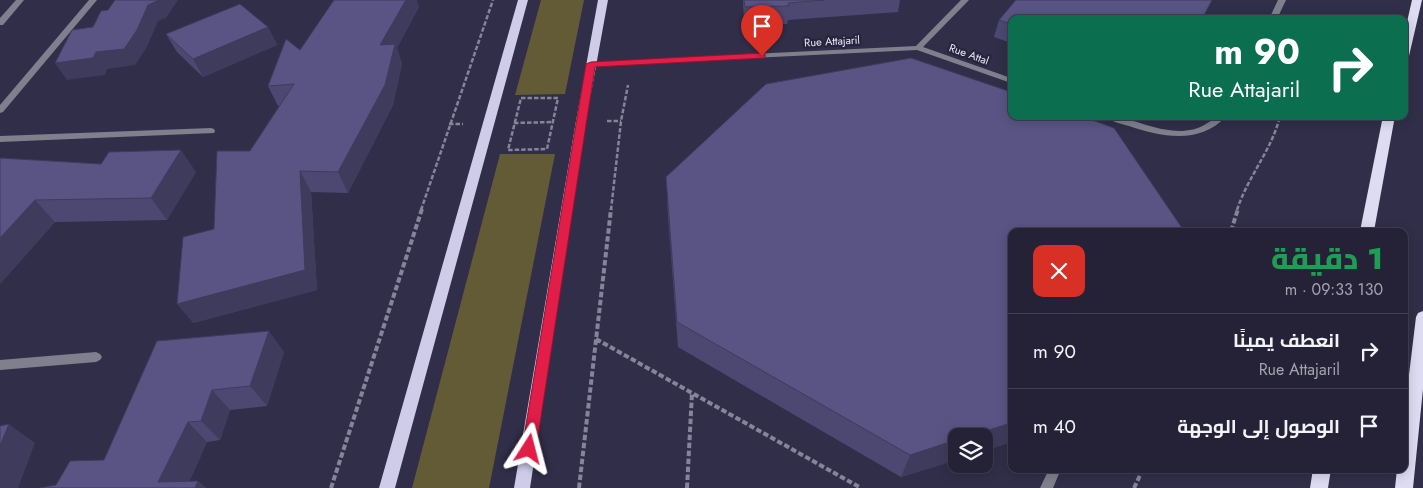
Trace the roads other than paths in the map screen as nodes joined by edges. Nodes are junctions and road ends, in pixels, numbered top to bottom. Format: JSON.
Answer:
{"nodes":[{"id":1,"x":20,"y":0,"type":"edge"},
{"id":2,"x":93,"y":0,"type":"edge"},
{"id":3,"x":523,"y":0,"type":"edge"},
{"id":4,"x":603,"y":0,"type":"edge"},
{"id":5,"x":965,"y":0,"type":"edge"},
{"id":6,"x":1282,"y":0,"type":"edge"},
{"id":7,"x":1417,"y":0,"type":"edge"},
{"id":8,"x":1276,"y":15,"type":"edge"},
{"id":9,"x":0,"y":23,"type":"edge"},
{"id":10,"x":1408,"y":39,"type":"edge"},
{"id":11,"x":918,"y":48,"type":"junction"},
{"id":12,"x":591,"y":64,"type":"junction"},
{"id":13,"x":1008,"y":80,"type":"edge"},
{"id":14,"x":0,"y":110,"type":"edge"},
{"id":15,"x":1121,"y":120,"type":"edge"},
{"id":16,"x":1217,"y":120,"type":"edge"},
{"id":17,"x":1388,"y":120,"type":"edge"},
{"id":18,"x":211,"y":132,"type":"dead end"},
{"id":19,"x":0,"y":140,"type":"edge"},
{"id":20,"x":1368,"y":228,"type":"edge"},
{"id":21,"x":1423,"y":317,"type":"edge"},
{"id":22,"x":96,"y":356,"type":"dead end"},
{"id":23,"x":0,"y":365,"type":"edge"},
{"id":24,"x":1408,"y":452,"type":"edge"},
{"id":25,"x":1053,"y":473,"type":"edge"},
{"id":26,"x":1321,"y":473,"type":"edge"},
{"id":27,"x":1406,"y":473,"type":"edge"},
{"id":28,"x":387,"y":488,"type":"edge"},
{"id":29,"x":522,"y":488,"type":"edge"},
{"id":30,"x":1046,"y":488,"type":"edge"},
{"id":31,"x":1319,"y":488,"type":"edge"},
{"id":32,"x":1404,"y":488,"type":"edge"}],
"edges":[{"from":1,"to":9,"type":"street"},
{"from":2,"to":14,"type":"street"},
{"from":3,"to":28,"type":"main road"},
{"from":4,"to":12,"type":"main road"},
{"from":5,"to":11,"type":"street"},
{"from":6,"to":8,"type":"street"},
{"from":7,"to":10,"type":"highway"},
{"from":11,"to":12,"type":"street","name":"Rue Attajaril"},
{"from":11,"to":13,"type":"street","name":"Rue Attal"},
{"from":12,"to":29,"type":"main road"},
{"from":15,"to":16,"type":"street"},
{"from":17,"to":20,"type":"highway"},
{"from":18,"to":19,"type":"street"},
{"from":21,"to":24,"type":"highway"},
{"from":22,"to":23,"type":"street"},
{"from":25,"to":30,"type":"street"},
{"from":26,"to":31,"type":"highway"},
{"from":27,"to":32,"type":"highway"}]}
